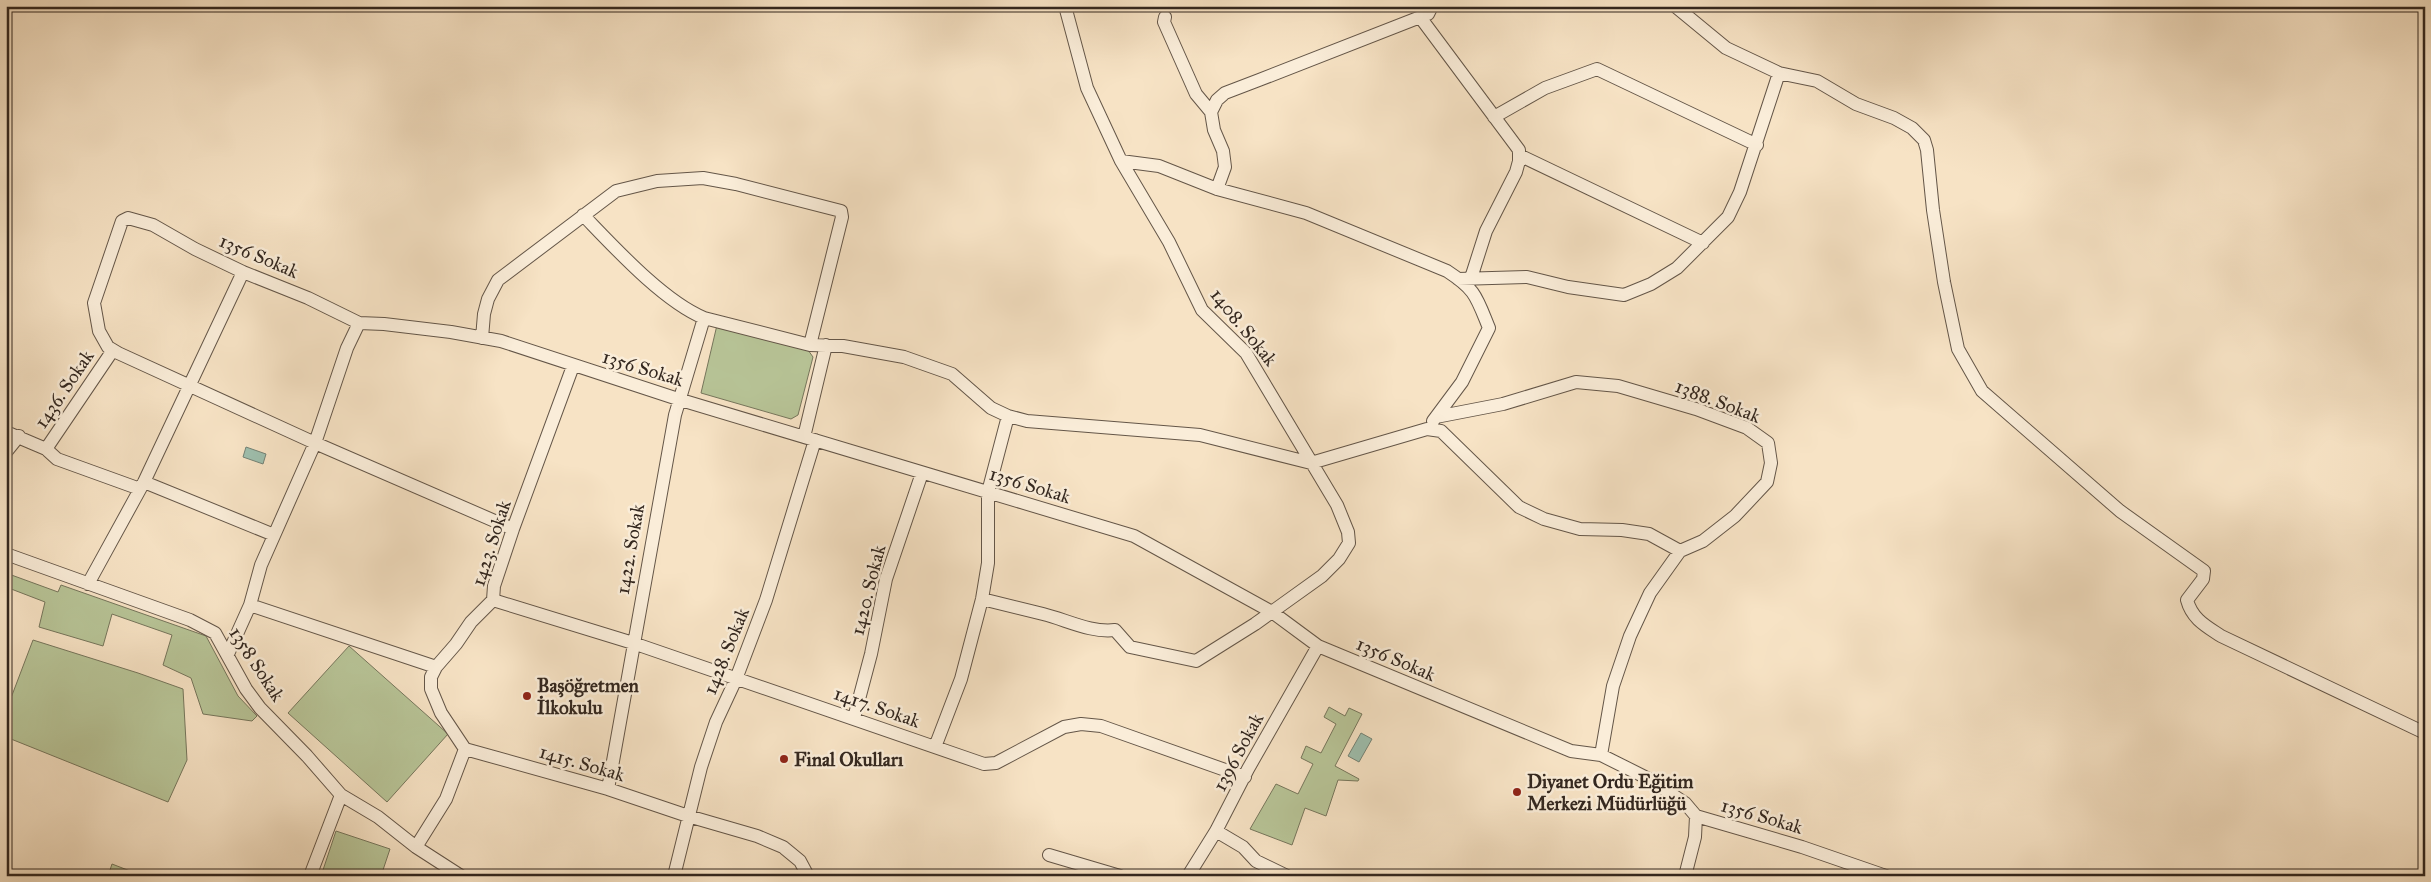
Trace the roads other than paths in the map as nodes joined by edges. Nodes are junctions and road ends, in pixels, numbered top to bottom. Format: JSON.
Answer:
{"nodes":[{"id":1,"x":1065,"y":6,"type":"edge"},
{"id":2,"x":1432,"y":6,"type":"edge"},
{"id":3,"x":1675,"y":6,"type":"edge"},
{"id":4,"x":1165,"y":17,"type":"dead end"},
{"id":5,"x":1420,"y":17,"type":"junction"},
{"id":6,"x":1779,"y":74,"type":"junction"},
{"id":7,"x":1211,"y":112,"type":"junction"},
{"id":8,"x":1494,"y":117,"type":"junction"},
{"id":9,"x":1757,"y":145,"type":"junction"},
{"id":10,"x":1519,"y":155,"type":"junction"},
{"id":11,"x":1121,"y":161,"type":"junction"},
{"id":12,"x":1217,"y":189,"type":"junction"},
{"id":13,"x":582,"y":215,"type":"junction"},
{"id":14,"x":1702,"y":243,"type":"junction"},
{"id":15,"x":243,"y":272,"type":"junction"},
{"id":16,"x":1471,"y":278,"type":"junction"},
{"id":17,"x":1458,"y":279,"type":"junction"},
{"id":18,"x":704,"y":318,"type":"junction"},
{"id":19,"x":359,"y":323,"type":"junction"},
{"id":20,"x":482,"y":338,"type":"junction"},
{"id":21,"x":810,"y":345,"type":"junction"},
{"id":22,"x":826,"y":345,"type":"junction"},
{"id":23,"x":113,"y":350,"type":"junction"},
{"id":24,"x":572,"y":366,"type":"junction"},
{"id":25,"x":190,"y":387,"type":"junction"},
{"id":26,"x":681,"y":400,"type":"junction"},
{"id":27,"x":1008,"y":416,"type":"junction"},
{"id":28,"x":1436,"y":417,"type":"junction"},
{"id":29,"x":1427,"y":429,"type":"junction"},
{"id":30,"x":6,"y":432,"type":"edge"},
{"id":31,"x":19,"y":436,"type":"junction"},
{"id":32,"x":809,"y":438,"type":"junction"},
{"id":33,"x":315,"y":443,"type":"junction"},
{"id":34,"x":46,"y":449,"type":"junction"},
{"id":35,"x":6,"y":452,"type":"edge"},
{"id":36,"x":1311,"y":463,"type":"junction"},
{"id":37,"x":922,"y":473,"type":"junction"},
{"id":38,"x":142,"y":485,"type":"junction"},
{"id":39,"x":988,"y":492,"type":"junction"},
{"id":40,"x":513,"y":529,"type":"junction"},
{"id":41,"x":274,"y":535,"type":"junction"},
{"id":42,"x":1680,"y":551,"type":"junction"},
{"id":43,"x":6,"y":554,"type":"edge"},
{"id":44,"x":88,"y":584,"type":"junction"},
{"id":45,"x":492,"y":600,"type":"junction"},
{"id":46,"x":982,"y":600,"type":"junction"},
{"id":47,"x":250,"y":605,"type":"junction"},
{"id":48,"x":1272,"y":612,"type":"junction"},
{"id":49,"x":632,"y":643,"type":"junction"},
{"id":50,"x":1318,"y":646,"type":"junction"},
{"id":51,"x":228,"y":654,"type":"junction"},
{"id":52,"x":436,"y":667,"type":"junction"},
{"id":53,"x":736,"y":679,"type":"junction"},
{"id":54,"x":854,"y":718,"type":"junction"},
{"id":55,"x":2425,"y":733,"type":"edge"},
{"id":56,"x":936,"y":747,"type":"junction"},
{"id":57,"x":465,"y":749,"type":"junction"},
{"id":58,"x":1602,"y":755,"type":"junction"},
{"id":59,"x":1245,"y":777,"type":"junction"},
{"id":60,"x":608,"y":790,"type":"junction"},
{"id":61,"x":340,"y":796,"type":"junction"},
{"id":62,"x":688,"y":816,"type":"junction"},
{"id":63,"x":1696,"y":816,"type":"junction"},
{"id":64,"x":1216,"y":830,"type":"junction"},
{"id":65,"x":416,"y":848,"type":"junction"},
{"id":66,"x":1049,"y":855,"type":"dead end"},
{"id":67,"x":310,"y":876,"type":"edge"},
{"id":68,"x":461,"y":876,"type":"edge"},
{"id":69,"x":674,"y":876,"type":"edge"},
{"id":70,"x":808,"y":876,"type":"edge"},
{"id":71,"x":1120,"y":876,"type":"edge"},
{"id":72,"x":1188,"y":876,"type":"edge"},
{"id":73,"x":1287,"y":876,"type":"edge"},
{"id":74,"x":1686,"y":876,"type":"edge"},
{"id":75,"x":1886,"y":876,"type":"edge"}],
"edges":[{"from":1,"to":11,"type":"street","name":"1408. Sokak"},
{"from":2,"to":5,"type":"street"},
{"from":3,"to":6,"type":"street"},
{"from":4,"to":7,"type":"street"},
{"from":5,"to":7,"type":"street"},
{"from":5,"to":8,"type":"street"},
{"from":6,"to":9,"type":"street"},
{"from":6,"to":55,"type":"street"},
{"from":7,"to":12,"type":"street"},
{"from":8,"to":9,"type":"street"},
{"from":8,"to":10,"type":"street"},
{"from":9,"to":14,"type":"street"},
{"from":10,"to":14,"type":"street"},
{"from":10,"to":16,"type":"street"},
{"from":11,"to":12,"type":"street"},
{"from":11,"to":36,"type":"street","name":"1408. Sokak"},
{"from":12,"to":17,"type":"street"},
{"from":13,"to":18,"type":"street"},
{"from":13,"to":20,"type":"street"},
{"from":13,"to":21,"type":"street"},
{"from":14,"to":16,"type":"street"},
{"from":15,"to":19,"type":"street","name":"1356 Sokak"},
{"from":15,"to":23,"type":"street","name":"1356 Sokak"},
{"from":15,"to":25,"type":"street"},
{"from":16,"to":17,"type":"street"},
{"from":17,"to":28,"type":"street"},
{"from":18,"to":21,"type":"street"},
{"from":18,"to":26,"type":"street","name":"1422. Sokak"},
{"from":19,"to":20,"type":"street","name":"1356 Sokak"},
{"from":19,"to":33,"type":"street"},
{"from":20,"to":24,"type":"street","name":"1356 Sokak"},
{"from":21,"to":22,"type":"street"},
{"from":22,"to":27,"type":"street"},
{"from":22,"to":32,"type":"street","name":"1428. Sokak"},
{"from":23,"to":25,"type":"street"},
{"from":23,"to":34,"type":"street","name":"1436. Sokak"},
{"from":24,"to":26,"type":"street","name":"1356 Sokak"},
{"from":24,"to":40,"type":"street","name":"1423. Sokak"},
{"from":25,"to":33,"type":"street"},
{"from":25,"to":38,"type":"street"},
{"from":26,"to":32,"type":"street","name":"1356 Sokak"},
{"from":26,"to":49,"type":"street","name":"1422. Sokak"},
{"from":27,"to":36,"type":"street"},
{"from":27,"to":39,"type":"street"},
{"from":28,"to":29,"type":"street"},
{"from":28,"to":42,"type":"street","name":"1388. Sokak"},
{"from":29,"to":36,"type":"street"},
{"from":29,"to":42,"type":"street"},
{"from":30,"to":31,"type":"street","name":"1436. Sokak"},
{"from":31,"to":34,"type":"street","name":"1436. Sokak"},
{"from":31,"to":35,"type":"street"},
{"from":32,"to":37,"type":"street","name":"1356 Sokak"},
{"from":32,"to":53,"type":"street","name":"1428. Sokak"},
{"from":33,"to":40,"type":"street"},
{"from":33,"to":41,"type":"street"},
{"from":34,"to":38,"type":"street","name":"1436. Sokak"},
{"from":36,"to":48,"type":"street","name":"1408. Sokak"},
{"from":37,"to":39,"type":"street","name":"1356 Sokak"},
{"from":37,"to":54,"type":"street","name":"1420. Sokak"},
{"from":38,"to":41,"type":"street","name":"1436. Sokak"},
{"from":38,"to":44,"type":"street"},
{"from":39,"to":46,"type":"street"},
{"from":39,"to":48,"type":"street","name":"1356 Sokak"},
{"from":40,"to":45,"type":"street","name":"1423. Sokak"},
{"from":41,"to":47,"type":"street"},
{"from":42,"to":58,"type":"street"},
{"from":43,"to":44,"type":"street","name":"1358 Sokak"},
{"from":44,"to":51,"type":"street","name":"1358 Sokak"},
{"from":45,"to":49,"type":"street","name":"1417. Sokak"},
{"from":45,"to":52,"type":"street","name":"1423. Sokak"},
{"from":46,"to":48,"type":"street","name":"1408. Sokak"},
{"from":46,"to":56,"type":"street"},
{"from":47,"to":51,"type":"street"},
{"from":47,"to":52,"type":"street"},
{"from":48,"to":50,"type":"street","name":"1356 Sokak"},
{"from":49,"to":53,"type":"street","name":"1417. Sokak"},
{"from":49,"to":60,"type":"street","name":"1422. Sokak"},
{"from":50,"to":58,"type":"street","name":"1356 Sokak"},
{"from":50,"to":59,"type":"street","name":"1396 Sokak"},
{"from":51,"to":61,"type":"street","name":"1358 Sokak"},
{"from":52,"to":57,"type":"street"},
{"from":53,"to":54,"type":"street","name":"1417. Sokak"},
{"from":53,"to":62,"type":"street","name":"1428. Sokak"},
{"from":54,"to":56,"type":"street","name":"1417. Sokak"},
{"from":56,"to":59,"type":"street","name":"1417. Sokak"},
{"from":57,"to":60,"type":"street","name":"1415. Sokak"},
{"from":57,"to":65,"type":"street"},
{"from":58,"to":63,"type":"street","name":"1356 Sokak"},
{"from":59,"to":64,"type":"street","name":"1396 Sokak"},
{"from":60,"to":62,"type":"street","name":"1415. Sokak"},
{"from":61,"to":65,"type":"street","name":"1358 Sokak"},
{"from":61,"to":67,"type":"street"},
{"from":62,"to":69,"type":"street","name":"1428. Sokak"},
{"from":62,"to":70,"type":"street","name":"1415. Sokak"},
{"from":63,"to":74,"type":"street"},
{"from":63,"to":75,"type":"street","name":"1356 Sokak"},
{"from":64,"to":72,"type":"street","name":"1396 Sokak"},
{"from":64,"to":73,"type":"street"},
{"from":65,"to":68,"type":"street","name":"1358 Sokak"},
{"from":66,"to":71,"type":"street"}]}
